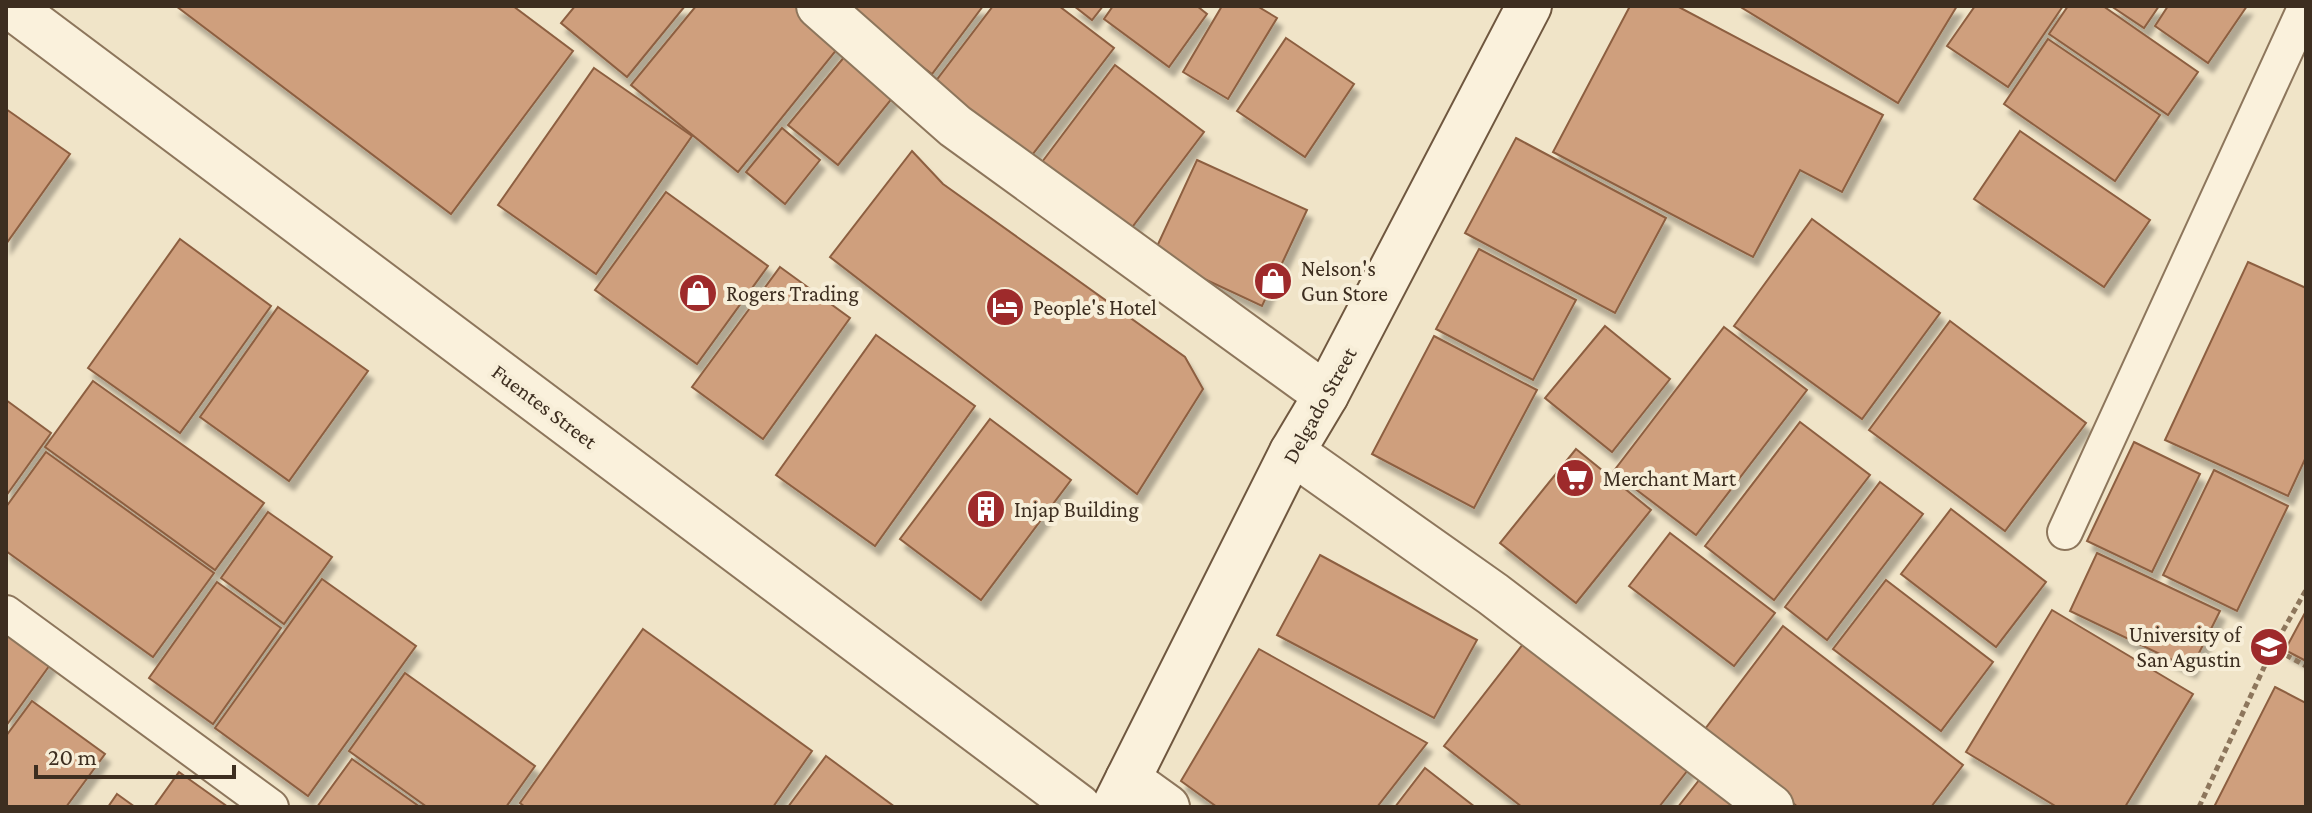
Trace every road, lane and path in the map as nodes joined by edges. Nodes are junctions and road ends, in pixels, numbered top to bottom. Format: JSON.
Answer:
{"nodes":[{"id":1,"x":10,"y":6,"type":"edge"},
{"id":2,"x":819,"y":6,"type":"edge"},
{"id":3,"x":1529,"y":6,"type":"edge"},
{"id":4,"x":2306,"y":6,"type":"edge"},
{"id":5,"x":1326,"y":395,"type":"junction"},
{"id":6,"x":1292,"y":452,"type":"junction"},
{"id":7,"x":2065,"y":532,"type":"dead end"},
{"id":8,"x":2306,"y":590,"type":"edge"},
{"id":9,"x":6,"y":613,"type":"edge"},
{"id":10,"x":2273,"y":648,"type":"junction"},
{"id":11,"x":2306,"y":666,"type":"edge"},
{"id":12,"x":1121,"y":793,"type":"edge"},
{"id":13,"x":271,"y":807,"type":"edge"},
{"id":14,"x":1079,"y":807,"type":"edge"},
{"id":15,"x":1167,"y":807,"type":"edge"},
{"id":16,"x":1771,"y":807,"type":"edge"},
{"id":17,"x":2199,"y":807,"type":"edge"}],
"edges":[{"from":1,"to":14,"type":"street","name":"Fuentes Street"},
{"from":2,"to":5,"type":"street"},
{"from":3,"to":5,"type":"street","name":"Delgado Street"},
{"from":4,"to":7,"type":"lane"},
{"from":5,"to":6,"type":"street","name":"Delgado Street"},
{"from":6,"to":12,"type":"street","name":"Delgado Street"},
{"from":6,"to":16,"type":"street"},
{"from":8,"to":10,"type":"path"},
{"from":9,"to":13,"type":"lane"},
{"from":10,"to":11,"type":"path"},
{"from":10,"to":17,"type":"path"},
{"from":12,"to":15,"type":"street"}]}
